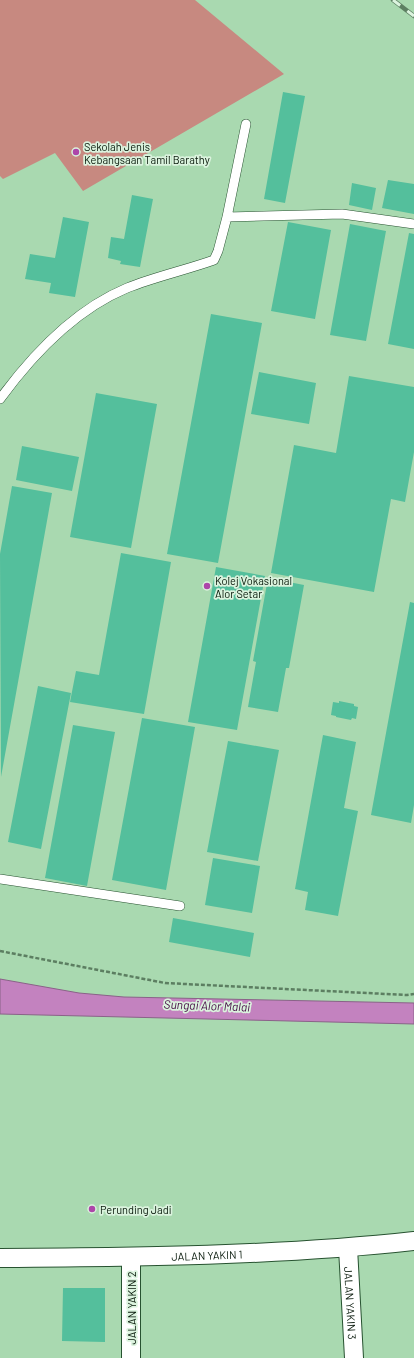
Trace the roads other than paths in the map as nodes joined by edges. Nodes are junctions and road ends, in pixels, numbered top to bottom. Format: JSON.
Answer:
{"nodes":[{"id":1,"x":246,"y":124,"type":"dead end"},
{"id":2,"x":227,"y":217,"type":"junction"},
{"id":3,"x":414,"y":224,"type":"edge"},
{"id":4,"x":0,"y":400,"type":"edge"},
{"id":5,"x":0,"y":879,"type":"edge"},
{"id":6,"x":180,"y":906,"type":"dead end"},
{"id":7,"x":414,"y":1241,"type":"edge"},
{"id":8,"x":348,"y":1248,"type":"junction"},
{"id":9,"x":131,"y":1257,"type":"junction"},
{"id":10,"x":0,"y":1258,"type":"edge"},
{"id":11,"x":131,"y":1358,"type":"edge"},
{"id":12,"x":354,"y":1358,"type":"edge"}],
"edges":[{"from":1,"to":2,"type":"lane"},
{"from":2,"to":3,"type":"lane"},
{"from":2,"to":4,"type":"lane"},
{"from":5,"to":6,"type":"lane"},
{"from":7,"to":8,"type":"street","name":"JALAN YAKIN 1"},
{"from":8,"to":9,"type":"street","name":"JALAN YAKIN 1"},
{"from":8,"to":12,"type":"street","name":"JALAN YAKIN 3"},
{"from":9,"to":10,"type":"street","name":"JALAN YAKIN 1"},
{"from":9,"to":11,"type":"street","name":"JALAN YAKIN 2"}]}
